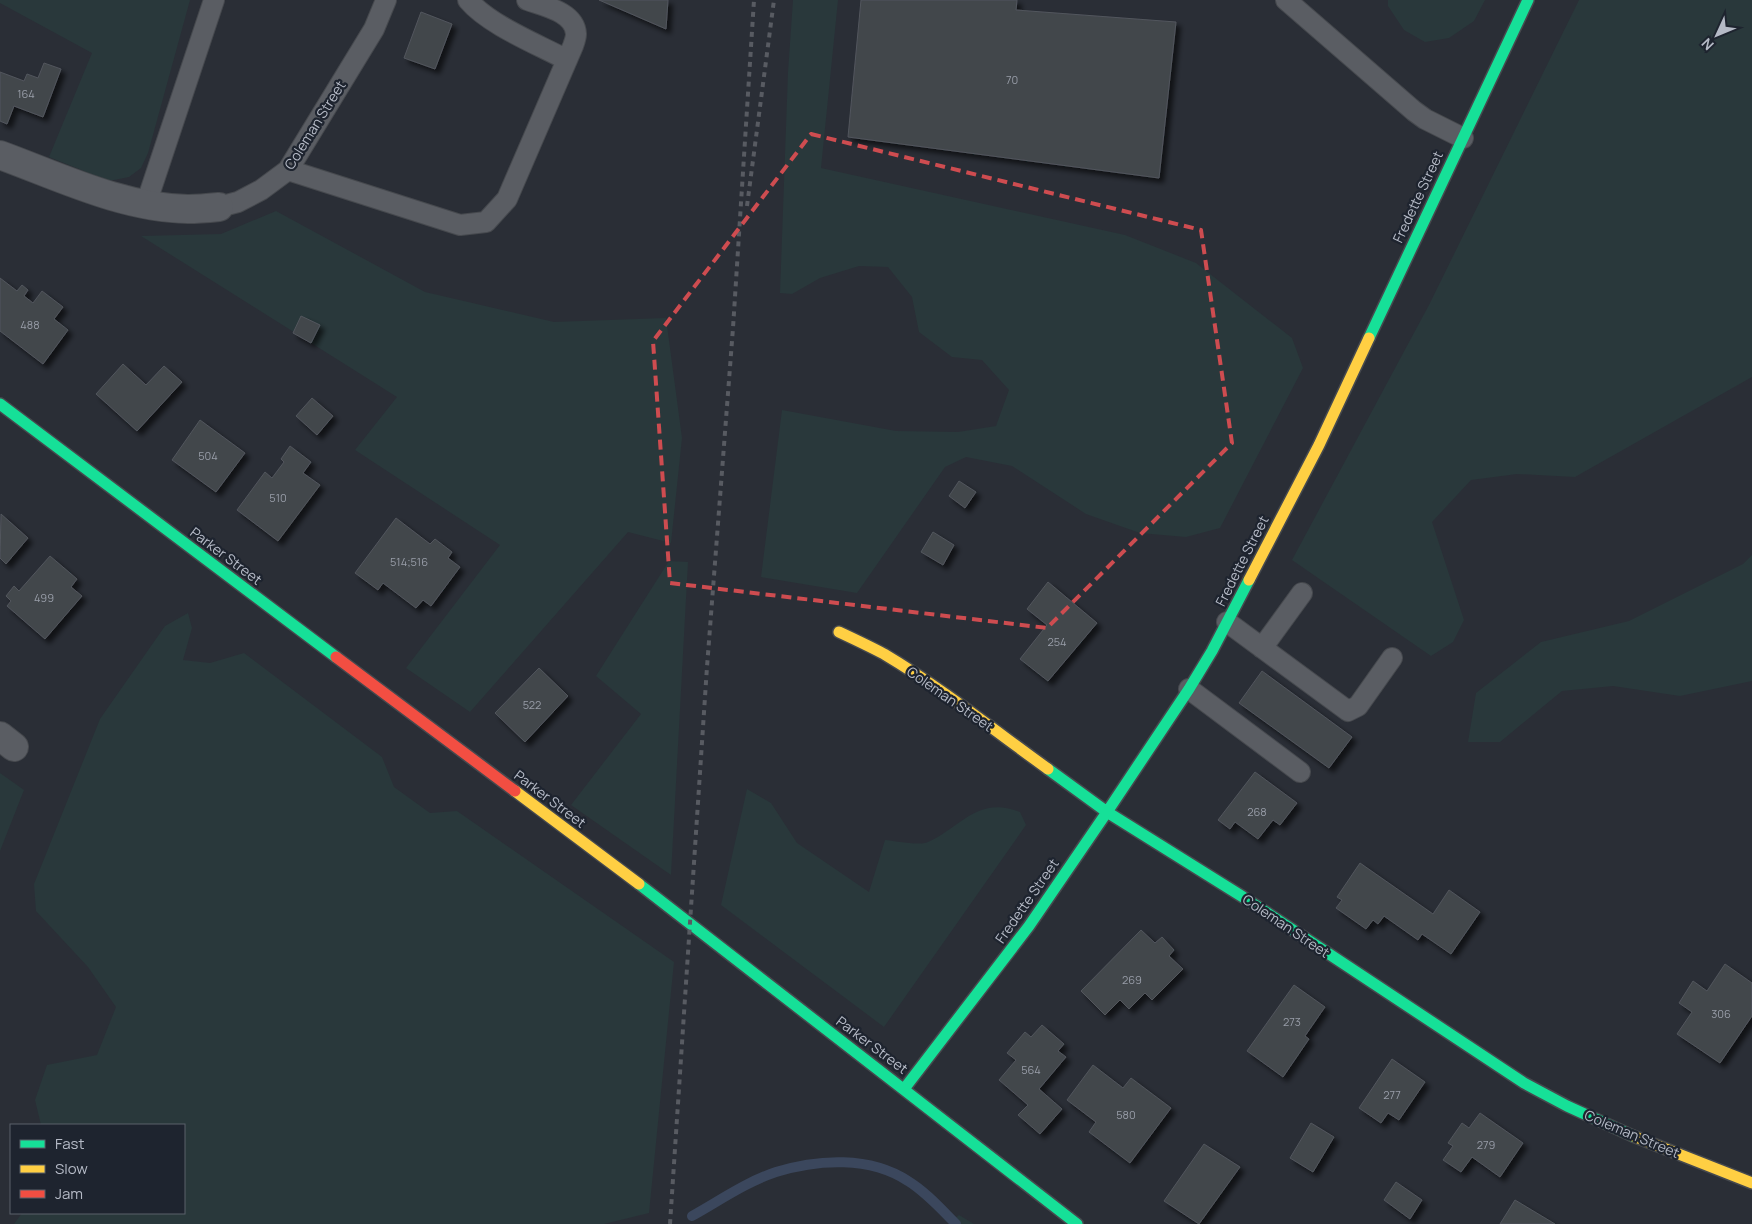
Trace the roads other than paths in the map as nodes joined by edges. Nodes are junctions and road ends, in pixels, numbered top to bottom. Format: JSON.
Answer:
{"nodes":[{"id":1,"x":214,"y":0,"type":"edge"},
{"id":2,"x":386,"y":0,"type":"edge"},
{"id":3,"x":468,"y":0,"type":"edge"},
{"id":4,"x":527,"y":0,"type":"edge"},
{"id":5,"x":1286,"y":0,"type":"edge"},
{"id":6,"x":1528,"y":0,"type":"edge"},
{"id":7,"x":567,"y":60,"type":"junction"},
{"id":8,"x":1463,"y":138,"type":"junction"},
{"id":9,"x":0,"y":155,"type":"edge"},
{"id":10,"x":288,"y":170,"type":"junction"},
{"id":11,"x":146,"y":204,"type":"junction"},
{"id":12,"x":219,"y":207,"type":"joint"},
{"id":13,"x":0,"y":404,"type":"edge"},
{"id":14,"x":1302,"y":593,"type":"dead end"},
{"id":15,"x":1227,"y":622,"type":"junction"},
{"id":16,"x":839,"y":632,"type":"dead end"},
{"id":17,"x":1262,"y":648,"type":"junction"},
{"id":18,"x":1392,"y":658,"type":"dead end"},
{"id":19,"x":1189,"y":689,"type":"junction"},
{"id":20,"x":1300,"y":772,"type":"dead end"},
{"id":21,"x":1108,"y":812,"type":"junction"},
{"id":22,"x":904,"y":1089,"type":"junction"},
{"id":23,"x":1752,"y":1183,"type":"edge"},
{"id":24,"x":1077,"y":1224,"type":"edge"}],
"edges":[{"from":1,"to":11,"type":"lane"},
{"from":2,"to":10,"type":"lane","name":"Coleman Street"},
{"from":3,"to":7,"type":"lane"},
{"from":4,"to":7,"type":"lane"},
{"from":5,"to":8,"type":"lane"},
{"from":6,"to":8,"type":"street","name":"Fredette Street"},
{"from":7,"to":10,"type":"lane"},
{"from":8,"to":15,"type":"street","name":"Fredette Street"},
{"from":9,"to":11,"type":"street","name":"Coleman Street"},
{"from":10,"to":12,"type":"lane","name":"Coleman Street"},
{"from":11,"to":12,"type":"street","name":"Coleman Street"},
{"from":13,"to":22,"type":"street","name":"Parker Street"},
{"from":14,"to":17,"type":"lane"},
{"from":15,"to":17,"type":"lane"},
{"from":15,"to":19,"type":"street","name":"Fredette Street"},
{"from":16,"to":21,"type":"street","name":"Coleman Street"},
{"from":17,"to":18,"type":"lane"},
{"from":19,"to":20,"type":"lane"},
{"from":19,"to":21,"type":"street","name":"Fredette Street"},
{"from":21,"to":22,"type":"street","name":"Fredette Street"},
{"from":21,"to":23,"type":"street","name":"Coleman Street"},
{"from":22,"to":24,"type":"street","name":"Parker Street"}]}
